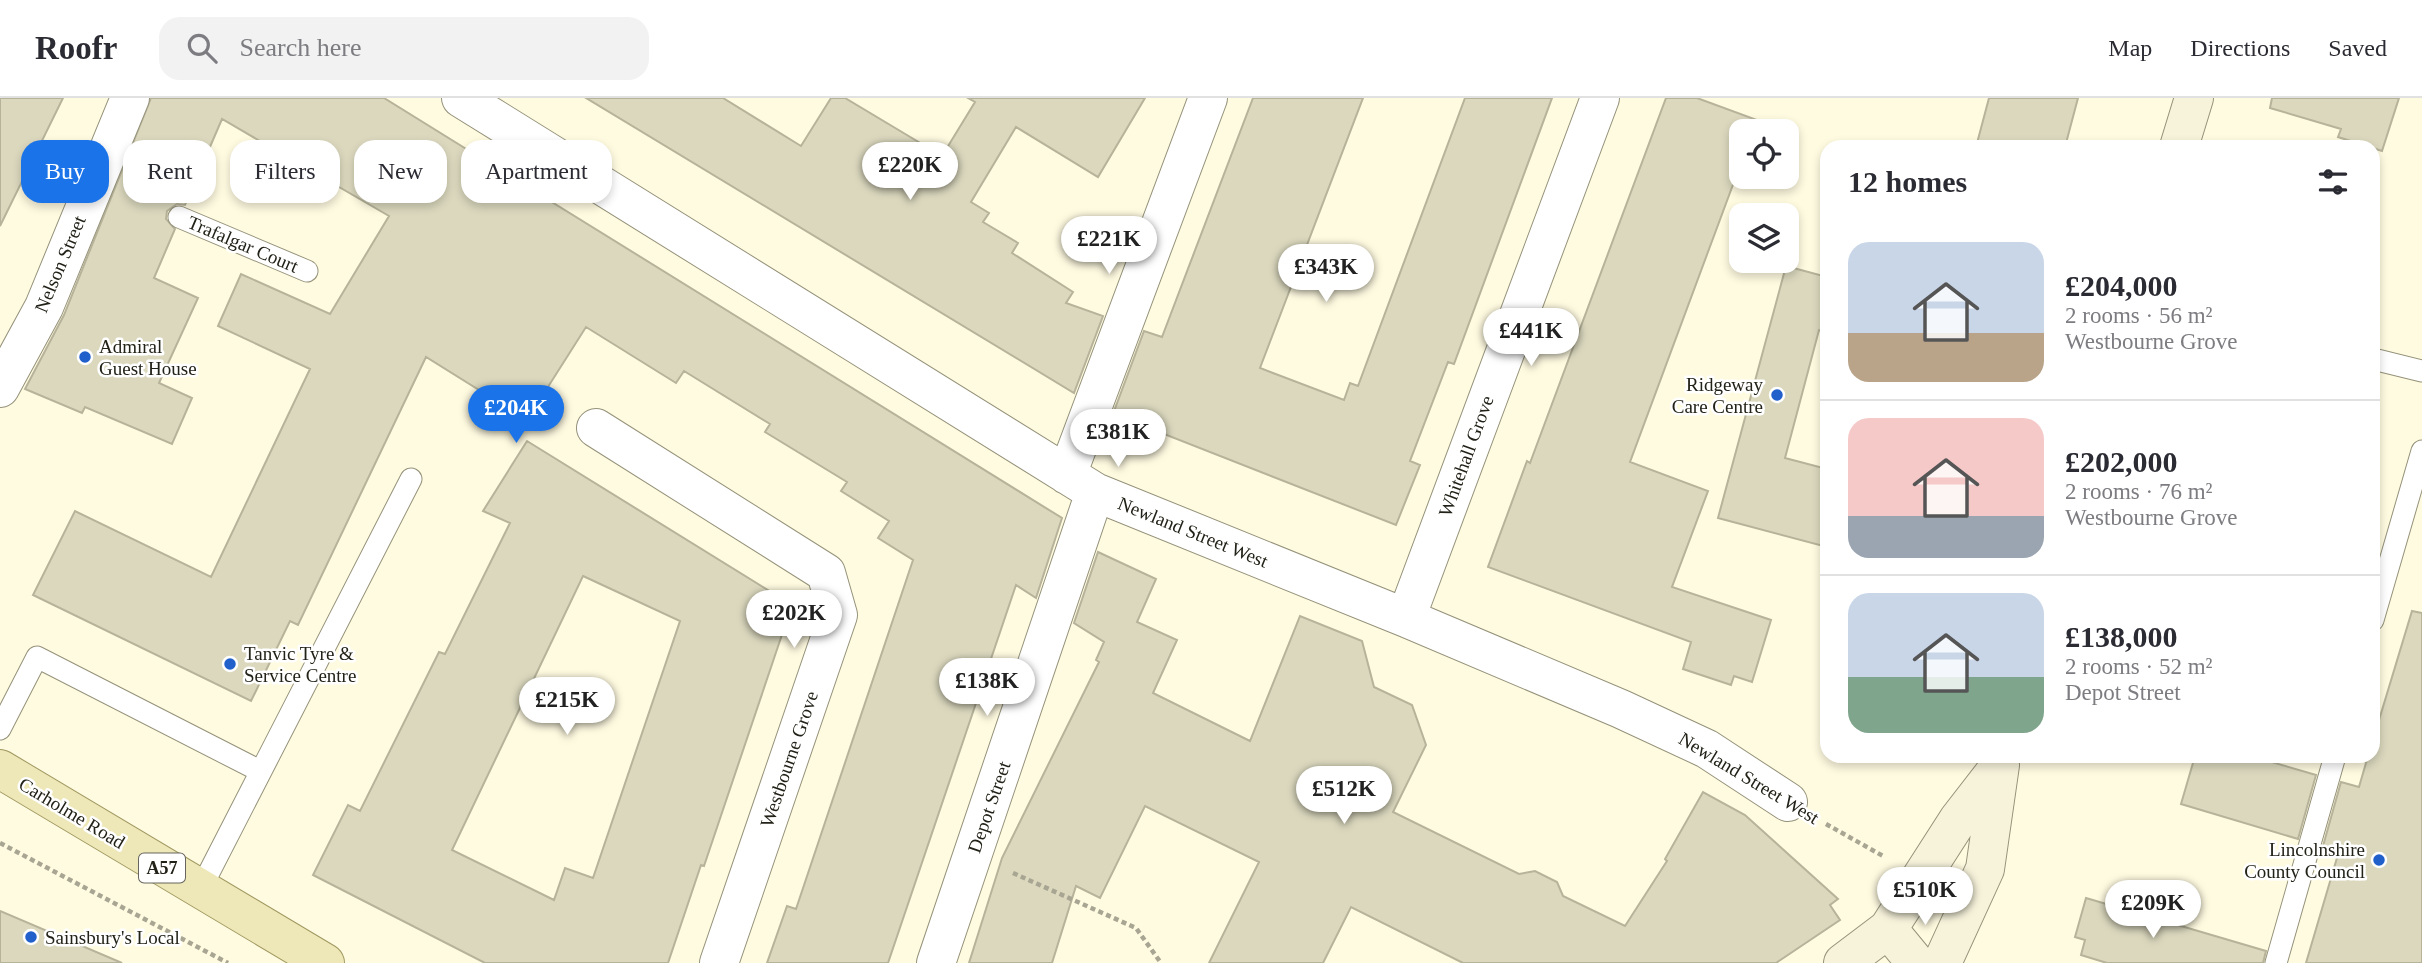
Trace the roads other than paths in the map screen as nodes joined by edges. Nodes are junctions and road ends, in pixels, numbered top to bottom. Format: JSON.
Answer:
{"nodes":[{"id":1,"x":130,"y":98,"type":"edge"},
{"id":2,"x":461,"y":98,"type":"edge"},
{"id":3,"x":1208,"y":98,"type":"edge"},
{"id":4,"x":1600,"y":98,"type":"edge"},
{"id":5,"x":2193,"y":98,"type":"edge"},
{"id":6,"x":2181,"y":140,"type":"edge"},
{"id":7,"x":179,"y":217,"type":"dead end"},
{"id":8,"x":307,"y":271,"type":"dead end"},
{"id":9,"x":11,"y":340,"type":"edge"},
{"id":10,"x":2380,"y":361,"type":"edge"},
{"id":11,"x":2422,"y":371,"type":"edge"},
{"id":12,"x":0,"y":388,"type":"edge"},
{"id":13,"x":596,"y":428,"type":"dead end"},
{"id":14,"x":2422,"y":451,"type":"edge"},
{"id":15,"x":411,"y":479,"type":"dead end"},
{"id":16,"x":1081,"y":483,"type":"junction"},
{"id":17,"x":2381,"y":563,"type":"edge"},
{"id":18,"x":1406,"y":618,"type":"junction"},
{"id":19,"x":0,"y":730,"type":"edge"},
{"id":20,"x":2000,"y":763,"type":"edge"},
{"id":21,"x":2001,"y":763,"type":"edge"},
{"id":22,"x":2332,"y":763,"type":"edge"},
{"id":23,"x":0,"y":769,"type":"edge"},
{"id":24,"x":260,"y":771,"type":"junction"},
{"id":25,"x":1788,"y":802,"type":"road end"},
{"id":26,"x":200,"y":890,"type":"junction"},
{"id":27,"x":1888,"y":929,"type":"junction"},
{"id":28,"x":325,"y":963,"type":"edge"},
{"id":29,"x":719,"y":963,"type":"edge"},
{"id":30,"x":936,"y":963,"type":"edge"},
{"id":31,"x":1843,"y":963,"type":"edge"},
{"id":32,"x":1916,"y":963,"type":"edge"},
{"id":33,"x":1942,"y":963,"type":"edge"},
{"id":34,"x":2276,"y":963,"type":"edge"}],
"edges":[{"from":1,"to":9,"type":"street","name":"Nelson Street"},
{"from":2,"to":16,"type":"street","name":"Newland Street West"},
{"from":3,"to":16,"type":"street","name":"Depot Street"},
{"from":4,"to":18,"type":"street","name":"Whitehall Grove"},
{"from":5,"to":6,"type":"main road"},
{"from":7,"to":8,"type":"lane","name":"Trafalgar Court"},
{"from":9,"to":12,"type":"street","name":"Nelson Street"},
{"from":10,"to":11,"type":"lane"},
{"from":13,"to":29,"type":"street","name":"Westbourne Grove"},
{"from":14,"to":17,"type":"lane"},
{"from":15,"to":24,"type":"lane"},
{"from":16,"to":18,"type":"street","name":"Newland Street West"},
{"from":16,"to":30,"type":"street","name":"Depot Street"},
{"from":18,"to":25,"type":"street","name":"Newland Street West"},
{"from":19,"to":24,"type":"lane"},
{"from":20,"to":27,"type":"main road"},
{"from":21,"to":33,"type":"main road"},
{"from":22,"to":34,"type":"lane"},
{"from":23,"to":26,"type":"main road","name":"Carholme Road","number":"A57"},
{"from":24,"to":26,"type":"lane"},
{"from":26,"to":28,"type":"main road","name":"Carholme Road","number":"A57"},
{"from":27,"to":31,"type":"main road"},
{"from":27,"to":32,"type":"main road"}]}
